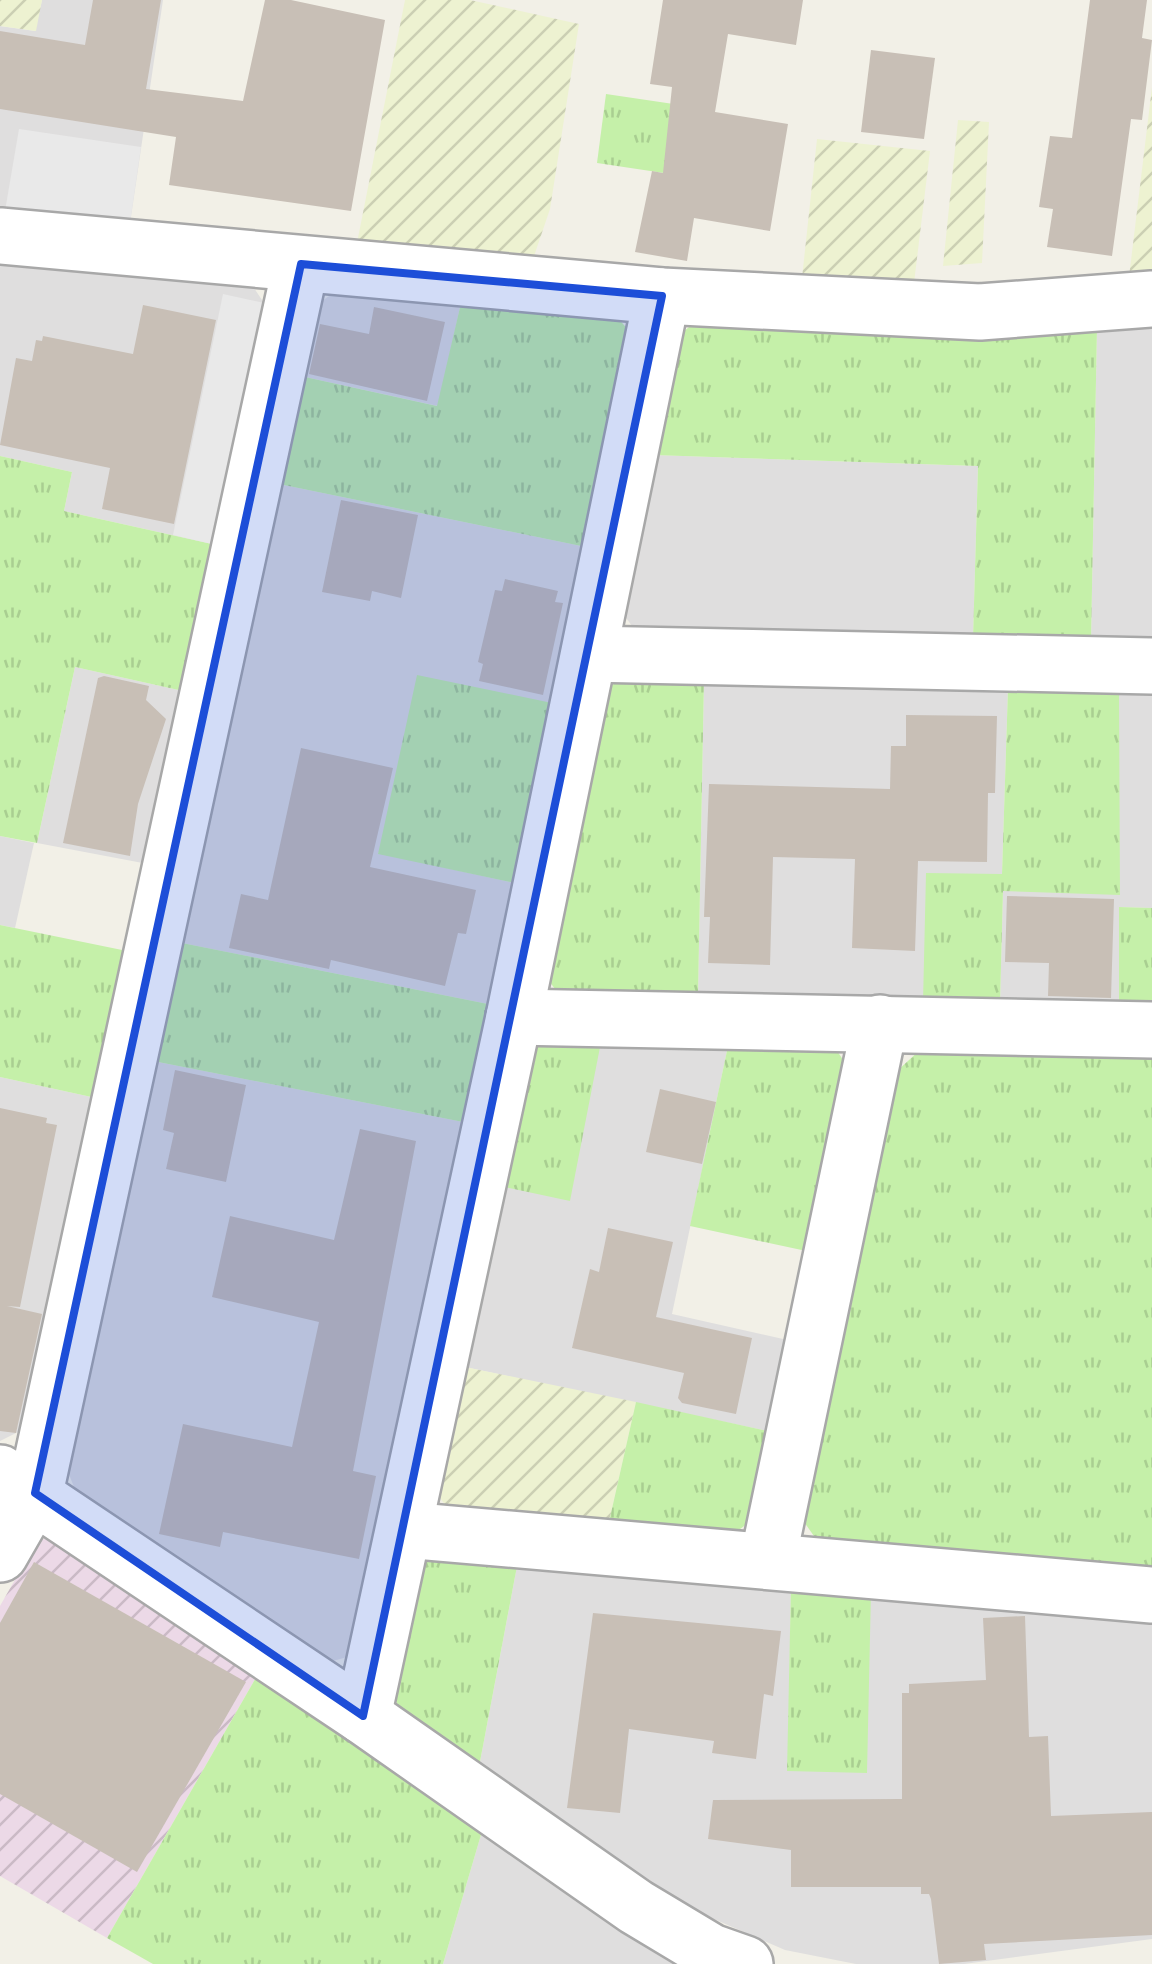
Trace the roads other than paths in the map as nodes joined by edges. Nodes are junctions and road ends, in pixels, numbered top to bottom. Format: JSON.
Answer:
{"nodes":[{"id":1,"x":0,"y":236,"type":"edge"},
{"id":2,"x":301,"y":264,"type":"junction"},
{"id":3,"x":662,"y":296,"type":"junction"},
{"id":4,"x":1152,"y":300,"type":"edge"},
{"id":5,"x":589,"y":654,"type":"junction"},
{"id":6,"x":1152,"y":666,"type":"edge"},
{"id":7,"x":514,"y":1017,"type":"junction"},
{"id":8,"x":880,"y":1023,"type":"junction"},
{"id":9,"x":1152,"y":1030,"type":"edge"},
{"id":10,"x":18,"y":1483,"type":"edge"},
{"id":11,"x":404,"y":1530,"type":"junction"},
{"id":12,"x":0,"y":1554,"type":"edge"},
{"id":13,"x":768,"y":1559,"type":"junction"},
{"id":14,"x":1152,"y":1596,"type":"edge"},
{"id":15,"x":362,"y":1716,"type":"junction"},
{"id":16,"x":745,"y":1964,"type":"edge"}],
"edges":[{"from":1,"to":2,"type":"street"},
{"from":2,"to":3,"type":"street"},
{"from":2,"to":10,"type":"street"},
{"from":3,"to":4,"type":"street"},
{"from":3,"to":5,"type":"street"},
{"from":5,"to":6,"type":"street"},
{"from":5,"to":7,"type":"street"},
{"from":7,"to":8,"type":"street"},
{"from":7,"to":11,"type":"street"},
{"from":8,"to":9,"type":"street"},
{"from":8,"to":13,"type":"street"},
{"from":10,"to":12,"type":"street"},
{"from":10,"to":15,"type":"street"},
{"from":11,"to":13,"type":"street"},
{"from":11,"to":15,"type":"street"},
{"from":13,"to":14,"type":"street"},
{"from":15,"to":16,"type":"street"}]}
